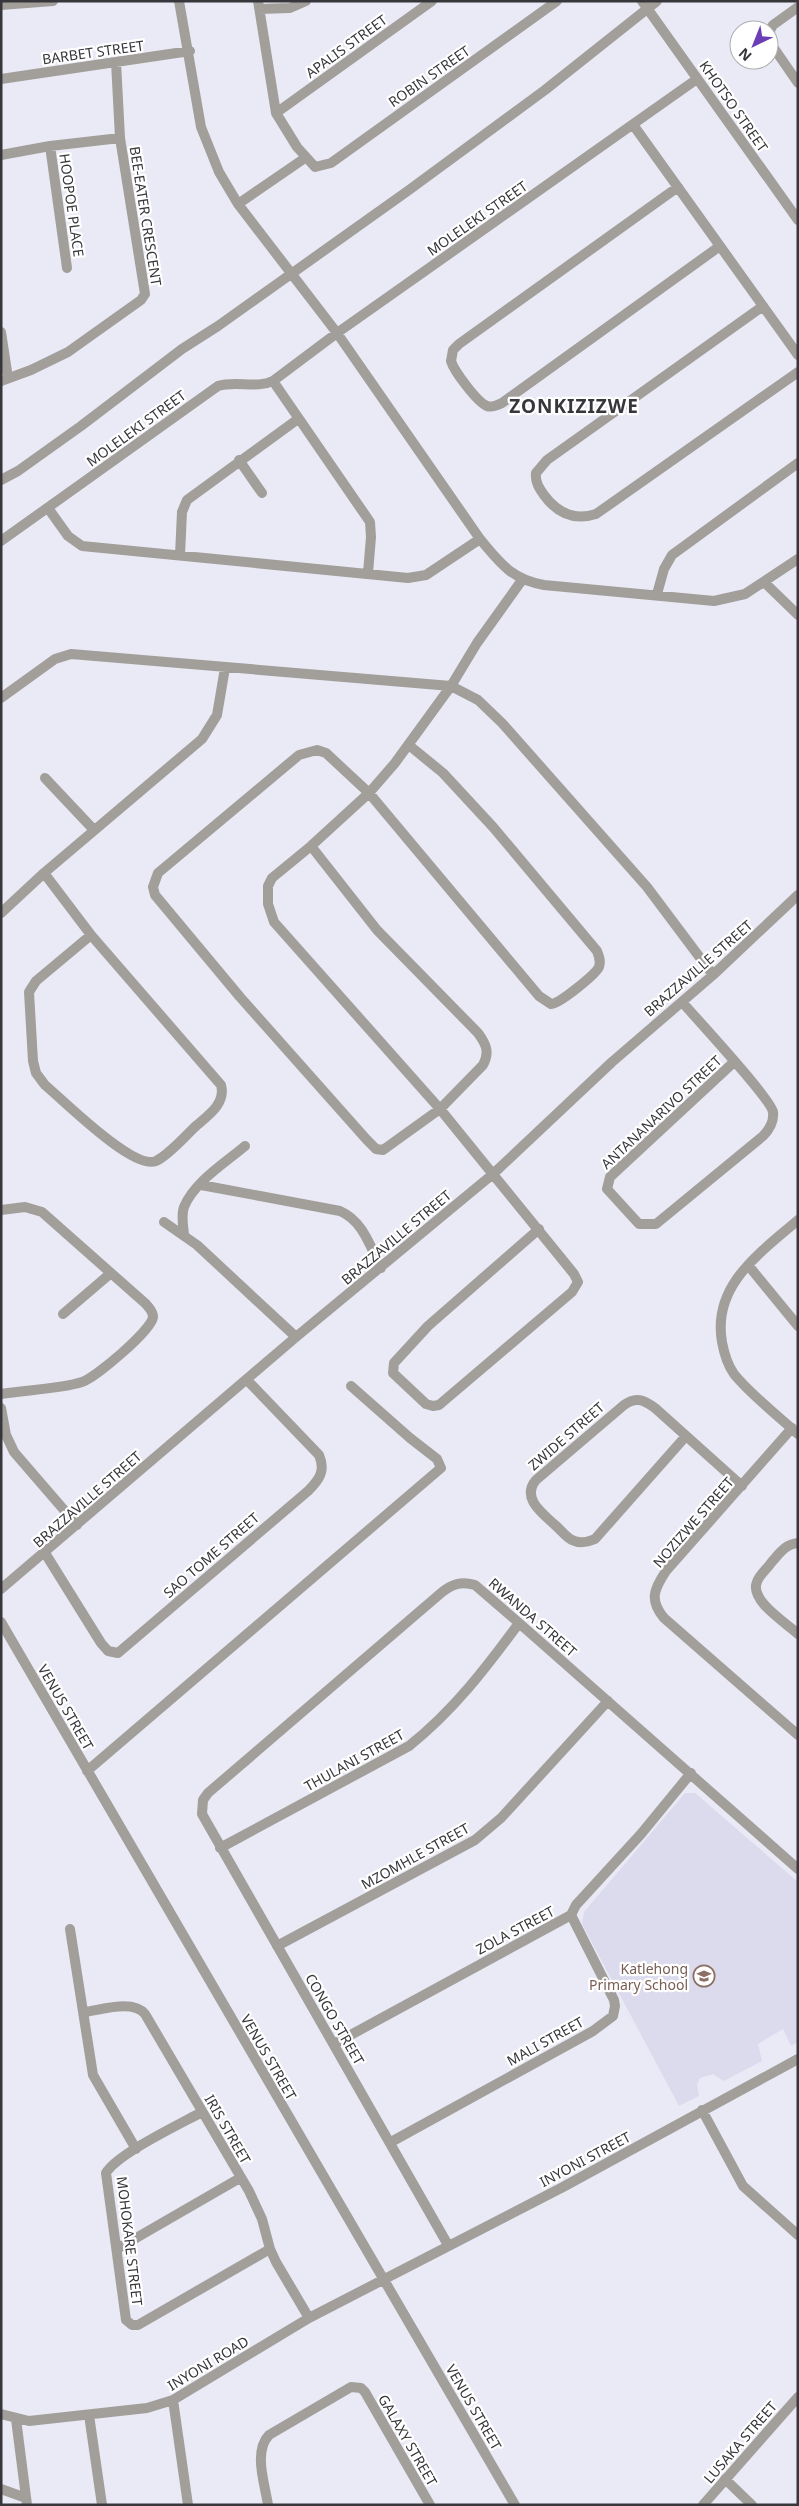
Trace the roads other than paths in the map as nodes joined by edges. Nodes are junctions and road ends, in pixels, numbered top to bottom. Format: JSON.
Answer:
{"nodes":[{"id":1,"x":53,"y":1,"type":"edge"},
{"id":2,"x":180,"y":1,"type":"edge"},
{"id":3,"x":306,"y":1,"type":"edge"},
{"id":4,"x":432,"y":1,"type":"edge"},
{"id":5,"x":557,"y":1,"type":"edge"},
{"id":6,"x":658,"y":1,"type":"edge"},
{"id":7,"x":30,"y":2,"type":"edge"},
{"id":8,"x":1,"y":4,"type":"edge"},
{"id":9,"x":259,"y":5,"type":"edge"},
{"id":10,"x":644,"y":5,"type":"edge"},
{"id":11,"x":798,"y":7,"type":"edge"},
{"id":12,"x":779,"y":21,"type":"edge"},
{"id":13,"x":190,"y":51,"type":"junction"},
{"id":14,"x":779,"y":55,"type":"edge"},
{"id":15,"x":116,"y":62,"type":"junction"},
{"id":16,"x":1,"y":79,"type":"edge"},
{"id":17,"x":698,"y":79,"type":"junction"},
{"id":18,"x":798,"y":83,"type":"edge"},
{"id":19,"x":276,"y":113,"type":"junction"},
{"id":20,"x":634,"y":126,"type":"junction"},
{"id":21,"x":120,"y":138,"type":"junction"},
{"id":22,"x":50,"y":146,"type":"junction"},
{"id":23,"x":1,"y":155,"type":"edge"},
{"id":24,"x":305,"y":158,"type":"junction"},
{"id":25,"x":678,"y":187,"type":"junction"},
{"id":26,"x":238,"y":204,"type":"junction"},
{"id":27,"x":798,"y":220,"type":"edge"},
{"id":28,"x":720,"y":246,"type":"junction"},
{"id":29,"x":67,"y":268,"type":"dead end"},
{"id":30,"x":292,"y":273,"type":"junction"},
{"id":31,"x":763,"y":306,"type":"junction"},
{"id":32,"x":1,"y":332,"type":"edge"},
{"id":33,"x":337,"y":333,"type":"junction"},
{"id":34,"x":798,"y":355,"type":"edge"},
{"id":35,"x":798,"y":372,"type":"edge"},
{"id":36,"x":5,"y":380,"type":"edge"},
{"id":37,"x":273,"y":381,"type":"junction"},
{"id":38,"x":298,"y":419,"type":"junction"},
{"id":39,"x":239,"y":460,"type":"junction"},
{"id":40,"x":798,"y":462,"type":"edge"},
{"id":41,"x":1,"y":480,"type":"edge"},
{"id":42,"x":262,"y":493,"type":"dead end"},
{"id":43,"x":48,"y":508,"type":"junction"},
{"id":44,"x":480,"y":539,"type":"junction"},
{"id":45,"x":1,"y":541,"type":"edge"},
{"id":46,"x":180,"y":556,"type":"junction"},
{"id":47,"x":798,"y":559,"type":"edge"},
{"id":48,"x":368,"y":573,"type":"junction"},
{"id":49,"x":522,"y":580,"type":"junction"},
{"id":50,"x":764,"y":582,"type":"junction"},
{"id":51,"x":658,"y":594,"type":"junction"},
{"id":52,"x":798,"y":615,"type":"edge"},
{"id":53,"x":224,"y":668,"type":"junction"},
{"id":54,"x":451,"y":686,"type":"junction"},
{"id":55,"x":1,"y":698,"type":"edge"},
{"id":56,"x":410,"y":746,"type":"junction"},
{"id":57,"x":45,"y":778,"type":"dead end"},
{"id":58,"x":369,"y":793,"type":"junction"},
{"id":59,"x":94,"y":830,"type":"junction"},
{"id":60,"x":311,"y":846,"type":"junction"},
{"id":61,"x":44,"y":873,"type":"junction"},
{"id":62,"x":798,"y":895,"type":"edge"},
{"id":63,"x":1,"y":913,"type":"edge"},
{"id":64,"x":91,"y":935,"type":"junction"},
{"id":65,"x":713,"y":975,"type":"junction"},
{"id":66,"x":682,"y":1002,"type":"junction"},
{"id":67,"x":734,"y":1062,"type":"junction"},
{"id":68,"x":440,"y":1109,"type":"junction"},
{"id":69,"x":245,"y":1146,"type":"dead end"},
{"id":70,"x":493,"y":1174,"type":"junction"},
{"id":71,"x":200,"y":1185,"type":"junction"},
{"id":72,"x":1,"y":1210,"type":"edge"},
{"id":73,"x":798,"y":1220,"type":"edge"},
{"id":74,"x":164,"y":1222,"type":"dead end"},
{"id":75,"x":539,"y":1229,"type":"junction"},
{"id":76,"x":184,"y":1234,"type":"junction"},
{"id":77,"x":748,"y":1265,"type":"junction"},
{"id":78,"x":380,"y":1268,"type":"junction"},
{"id":79,"x":111,"y":1273,"type":"junction"},
{"id":80,"x":63,"y":1314,"type":"dead end"},
{"id":81,"x":798,"y":1326,"type":"edge"},
{"id":82,"x":296,"y":1337,"type":"junction"},
{"id":83,"x":246,"y":1380,"type":"junction"},
{"id":84,"x":351,"y":1386,"type":"dead end"},
{"id":85,"x":1,"y":1394,"type":"edge"},
{"id":86,"x":1,"y":1408,"type":"edge"},
{"id":87,"x":795,"y":1431,"type":"edge"},
{"id":88,"x":686,"y":1436,"type":"junction"},
{"id":89,"x":742,"y":1486,"type":"junction"},
{"id":90,"x":77,"y":1525,"type":"junction"},
{"id":91,"x":798,"y":1543,"type":"edge"},
{"id":92,"x":45,"y":1553,"type":"junction"},
{"id":93,"x":1,"y":1589,"type":"edge"},
{"id":94,"x":1,"y":1622,"type":"edge"},
{"id":95,"x":519,"y":1622,"type":"junction"},
{"id":96,"x":798,"y":1634,"type":"edge"},
{"id":97,"x":608,"y":1700,"type":"junction"},
{"id":98,"x":798,"y":1735,"type":"edge"},
{"id":99,"x":87,"y":1771,"type":"junction"},
{"id":100,"x":691,"y":1773,"type":"junction"},
{"id":101,"x":201,"y":1807,"type":"joint"},
{"id":102,"x":220,"y":1848,"type":"junction"},
{"id":103,"x":798,"y":1869,"type":"edge"},
{"id":104,"x":571,"y":1915,"type":"junction"},
{"id":105,"x":70,"y":1929,"type":"dead end"},
{"id":106,"x":277,"y":1946,"type":"junction"},
{"id":107,"x":84,"y":2012,"type":"junction"},
{"id":108,"x":334,"y":2044,"type":"junction"},
{"id":109,"x":798,"y":2059,"type":"edge"},
{"id":110,"x":702,"y":2110,"type":"junction"},
{"id":111,"x":202,"y":2112,"type":"junction"},
{"id":112,"x":391,"y":2142,"type":"junction"},
{"id":113,"x":136,"y":2149,"type":"junction"},
{"id":114,"x":240,"y":2178,"type":"junction"},
{"id":115,"x":798,"y":2235,"type":"edge"},
{"id":116,"x":448,"y":2245,"type":"junction"},
{"id":117,"x":117,"y":2249,"type":"junction"},
{"id":118,"x":270,"y":2249,"type":"junction"},
{"id":119,"x":383,"y":2278,"type":"junction"},
{"id":120,"x":309,"y":2318,"type":"junction"},
{"id":121,"x":798,"y":2397,"type":"edge"},
{"id":122,"x":174,"y":2400,"type":"junction"},
{"id":123,"x":1,"y":2414,"type":"edge"},
{"id":124,"x":89,"y":2415,"type":"junction"},
{"id":125,"x":16,"y":2419,"type":"junction"},
{"id":126,"x":725,"y":2480,"type":"junction"},
{"id":127,"x":1,"y":2490,"type":"edge"},
{"id":128,"x":26,"y":2502,"type":"edge"},
{"id":129,"x":102,"y":2505,"type":"edge"},
{"id":130,"x":188,"y":2505,"type":"edge"},
{"id":131,"x":268,"y":2505,"type":"edge"},
{"id":132,"x":430,"y":2505,"type":"edge"},
{"id":133,"x":515,"y":2505,"type":"edge"},
{"id":134,"x":703,"y":2505,"type":"edge"},
{"id":135,"x":752,"y":2505,"type":"edge"}],
"edges":[{"from":1,"to":7,"type":"street"},
{"from":2,"to":13,"type":"street"},
{"from":3,"to":9,"type":"street"},
{"from":4,"to":19,"type":"street","name":"APALIS STREET"},
{"from":5,"to":24,"type":"street","name":"ROBIN STREET"},
{"from":6,"to":10,"type":"street"},
{"from":7,"to":8,"type":"street"},
{"from":9,"to":19,"type":"street"},
{"from":10,"to":17,"type":"street","name":"KHOTSO STREET"},
{"from":10,"to":30,"type":"street"},
{"from":11,"to":12,"type":"street"},
{"from":13,"to":15,"type":"street","name":"BARBET STREET"},
{"from":13,"to":26,"type":"street"},
{"from":14,"to":18,"type":"street"},
{"from":15,"to":16,"type":"street","name":"BARBET STREET"},
{"from":15,"to":21,"type":"street","name":"BEE-EATER CRESCENT"},
{"from":17,"to":20,"type":"street","name":"MOLELEKI STREET"},
{"from":17,"to":27,"type":"street","name":"KHOTSO STREET"},
{"from":19,"to":24,"type":"street"},
{"from":20,"to":25,"type":"street"},
{"from":20,"to":33,"type":"street","name":"MOLELEKI STREET"},
{"from":21,"to":22,"type":"street"},
{"from":21,"to":36,"type":"street","name":"BEE-EATER CRESCENT"},
{"from":22,"to":23,"type":"street"},
{"from":22,"to":29,"type":"street","name":"HOOPOE PLACE"},
{"from":24,"to":26,"type":"street"},
{"from":25,"to":28,"type":"street"},
{"from":25,"to":28,"type":"street"},
{"from":26,"to":30,"type":"street"},
{"from":28,"to":31,"type":"street"},
{"from":30,"to":33,"type":"street"},
{"from":30,"to":41,"type":"street"},
{"from":31,"to":34,"type":"street"},
{"from":31,"to":35,"type":"street"},
{"from":32,"to":36,"type":"street"},
{"from":33,"to":37,"type":"street","name":"MOLELEKI STREET"},
{"from":33,"to":44,"type":"street"},
{"from":37,"to":38,"type":"street"},
{"from":37,"to":43,"type":"street","name":"MOLELEKI STREET"},
{"from":38,"to":39,"type":"street"},
{"from":38,"to":48,"type":"street"},
{"from":39,"to":42,"type":"street"},
{"from":39,"to":46,"type":"street"},
{"from":40,"to":51,"type":"street"},
{"from":43,"to":45,"type":"street","name":"MOLELEKI STREET"},
{"from":43,"to":46,"type":"street"},
{"from":44,"to":48,"type":"street"},
{"from":44,"to":49,"type":"street"},
{"from":46,"to":48,"type":"street"},
{"from":47,"to":50,"type":"street"},
{"from":49,"to":51,"type":"street"},
{"from":49,"to":54,"type":"street"},
{"from":50,"to":51,"type":"street"},
{"from":50,"to":52,"type":"street"},
{"from":53,"to":54,"type":"street"},
{"from":53,"to":55,"type":"street"},
{"from":53,"to":59,"type":"street"},
{"from":54,"to":56,"type":"street"},
{"from":54,"to":65,"type":"street"},
{"from":56,"to":58,"type":"street"},
{"from":56,"to":58,"type":"street"},
{"from":57,"to":59,"type":"street"},
{"from":58,"to":60,"type":"street"},
{"from":58,"to":68,"type":"street"},
{"from":59,"to":61,"type":"street"},
{"from":60,"to":68,"type":"street"},
{"from":60,"to":68,"type":"street"},
{"from":61,"to":63,"type":"street"},
{"from":61,"to":64,"type":"street"},
{"from":62,"to":65,"type":"street","name":"BRAZZAVILLE STREET"},
{"from":64,"to":64,"type":"street"},
{"from":65,"to":66,"type":"street","name":"BRAZZAVILLE STREET"},
{"from":66,"to":67,"type":"street","name":"ANTANANARIVO STREET"},
{"from":66,"to":70,"type":"street","name":"BRAZZAVILLE STREET"},
{"from":67,"to":67,"type":"street","name":"ANTANANARIVO STREET"},
{"from":68,"to":70,"type":"street"},
{"from":69,"to":71,"type":"street"},
{"from":70,"to":75,"type":"street"},
{"from":70,"to":78,"type":"street","name":"BRAZZAVILLE STREET"},
{"from":71,"to":76,"type":"street"},
{"from":71,"to":78,"type":"street"},
{"from":72,"to":79,"type":"street"},
{"from":73,"to":77,"type":"street"},
{"from":74,"to":76,"type":"street"},
{"from":75,"to":75,"type":"street"},
{"from":76,"to":82,"type":"street"},
{"from":77,"to":81,"type":"street"},
{"from":77,"to":87,"type":"street"},
{"from":78,"to":82,"type":"street","name":"BRAZZAVILLE STREET"},
{"from":79,"to":80,"type":"street"},
{"from":79,"to":85,"type":"street"},
{"from":82,"to":83,"type":"street","name":"BRAZZAVILLE STREET"},
{"from":83,"to":90,"type":"street","name":"BRAZZAVILLE STREET"},
{"from":83,"to":92,"type":"street","name":"SAO TOME STREET"},
{"from":84,"to":99,"type":"street"},
{"from":86,"to":90,"type":"street"},
{"from":87,"to":89,"type":"street","name":"NOZIZWE STREET"},
{"from":88,"to":88,"type":"street","name":"ZWIDE STREET"},
{"from":88,"to":89,"type":"street","name":"ZWIDE STREET"},
{"from":89,"to":98,"type":"street","name":"NOZIZWE STREET"},
{"from":90,"to":92,"type":"street","name":"BRAZZAVILLE STREET"},
{"from":91,"to":96,"type":"street"},
{"from":92,"to":93,"type":"street","name":"BRAZZAVILLE STREET"},
{"from":94,"to":99,"type":"street","name":"VENUS STREET"},
{"from":95,"to":97,"type":"street","name":"RWANDA STREET"},
{"from":95,"to":101,"type":"street","name":"RWANDA STREET"},
{"from":95,"to":102,"type":"street","name":"THULANI STREET"},
{"from":97,"to":100,"type":"street","name":"RWANDA STREET"},
{"from":97,"to":106,"type":"street","name":"MZOMHLE STREET"},
{"from":99,"to":119,"type":"street","name":"VENUS STREET"},
{"from":100,"to":103,"type":"street","name":"RWANDA STREET"},
{"from":100,"to":104,"type":"street","name":"ZOLA STREET"},
{"from":101,"to":102,"type":"street","name":"CONGO STREET"},
{"from":102,"to":106,"type":"street","name":"CONGO STREET"},
{"from":104,"to":108,"type":"street","name":"ZOLA STREET"},
{"from":104,"to":112,"type":"street","name":"MALI STREET"},
{"from":105,"to":107,"type":"street"},
{"from":106,"to":108,"type":"street","name":"CONGO STREET"},
{"from":107,"to":111,"type":"street","name":"IRIS STREET"},
{"from":107,"to":113,"type":"street"},
{"from":108,"to":112,"type":"street","name":"CONGO STREET"},
{"from":109,"to":110,"type":"street","name":"INYONI STREET"},
{"from":110,"to":115,"type":"street"},
{"from":110,"to":116,"type":"street","name":"INYONI STREET"},
{"from":111,"to":113,"type":"street","name":"MOHOKARE STREET"},
{"from":111,"to":114,"type":"street","name":"IRIS STREET"},
{"from":112,"to":116,"type":"street","name":"CONGO STREET"},
{"from":113,"to":117,"type":"street","name":"MOHOKARE STREET"},
{"from":114,"to":117,"type":"street"},
{"from":114,"to":118,"type":"street","name":"IRIS STREET"},
{"from":116,"to":119,"type":"street","name":"INYONI STREET"},
{"from":117,"to":118,"type":"street","name":"MOHOKARE STREET"},
{"from":118,"to":120,"type":"street","name":"IRIS STREET"},
{"from":119,"to":120,"type":"street","name":"INYONI ROAD"},
{"from":119,"to":133,"type":"street","name":"VENUS STREET"},
{"from":120,"to":122,"type":"street","name":"INYONI ROAD"},
{"from":121,"to":126,"type":"street","name":"LUSAKA STREET"},
{"from":122,"to":124,"type":"street","name":"INYONI ROAD"},
{"from":122,"to":130,"type":"street"},
{"from":123,"to":125,"type":"street","name":"INYONI ROAD"},
{"from":124,"to":125,"type":"street","name":"INYONI ROAD"},
{"from":124,"to":129,"type":"street"},
{"from":125,"to":128,"type":"street"},
{"from":126,"to":134,"type":"street","name":"LUSAKA STREET"},
{"from":126,"to":135,"type":"street"},
{"from":127,"to":128,"type":"street"},
{"from":131,"to":132,"type":"street","name":"GALAXY STREET"}]}
